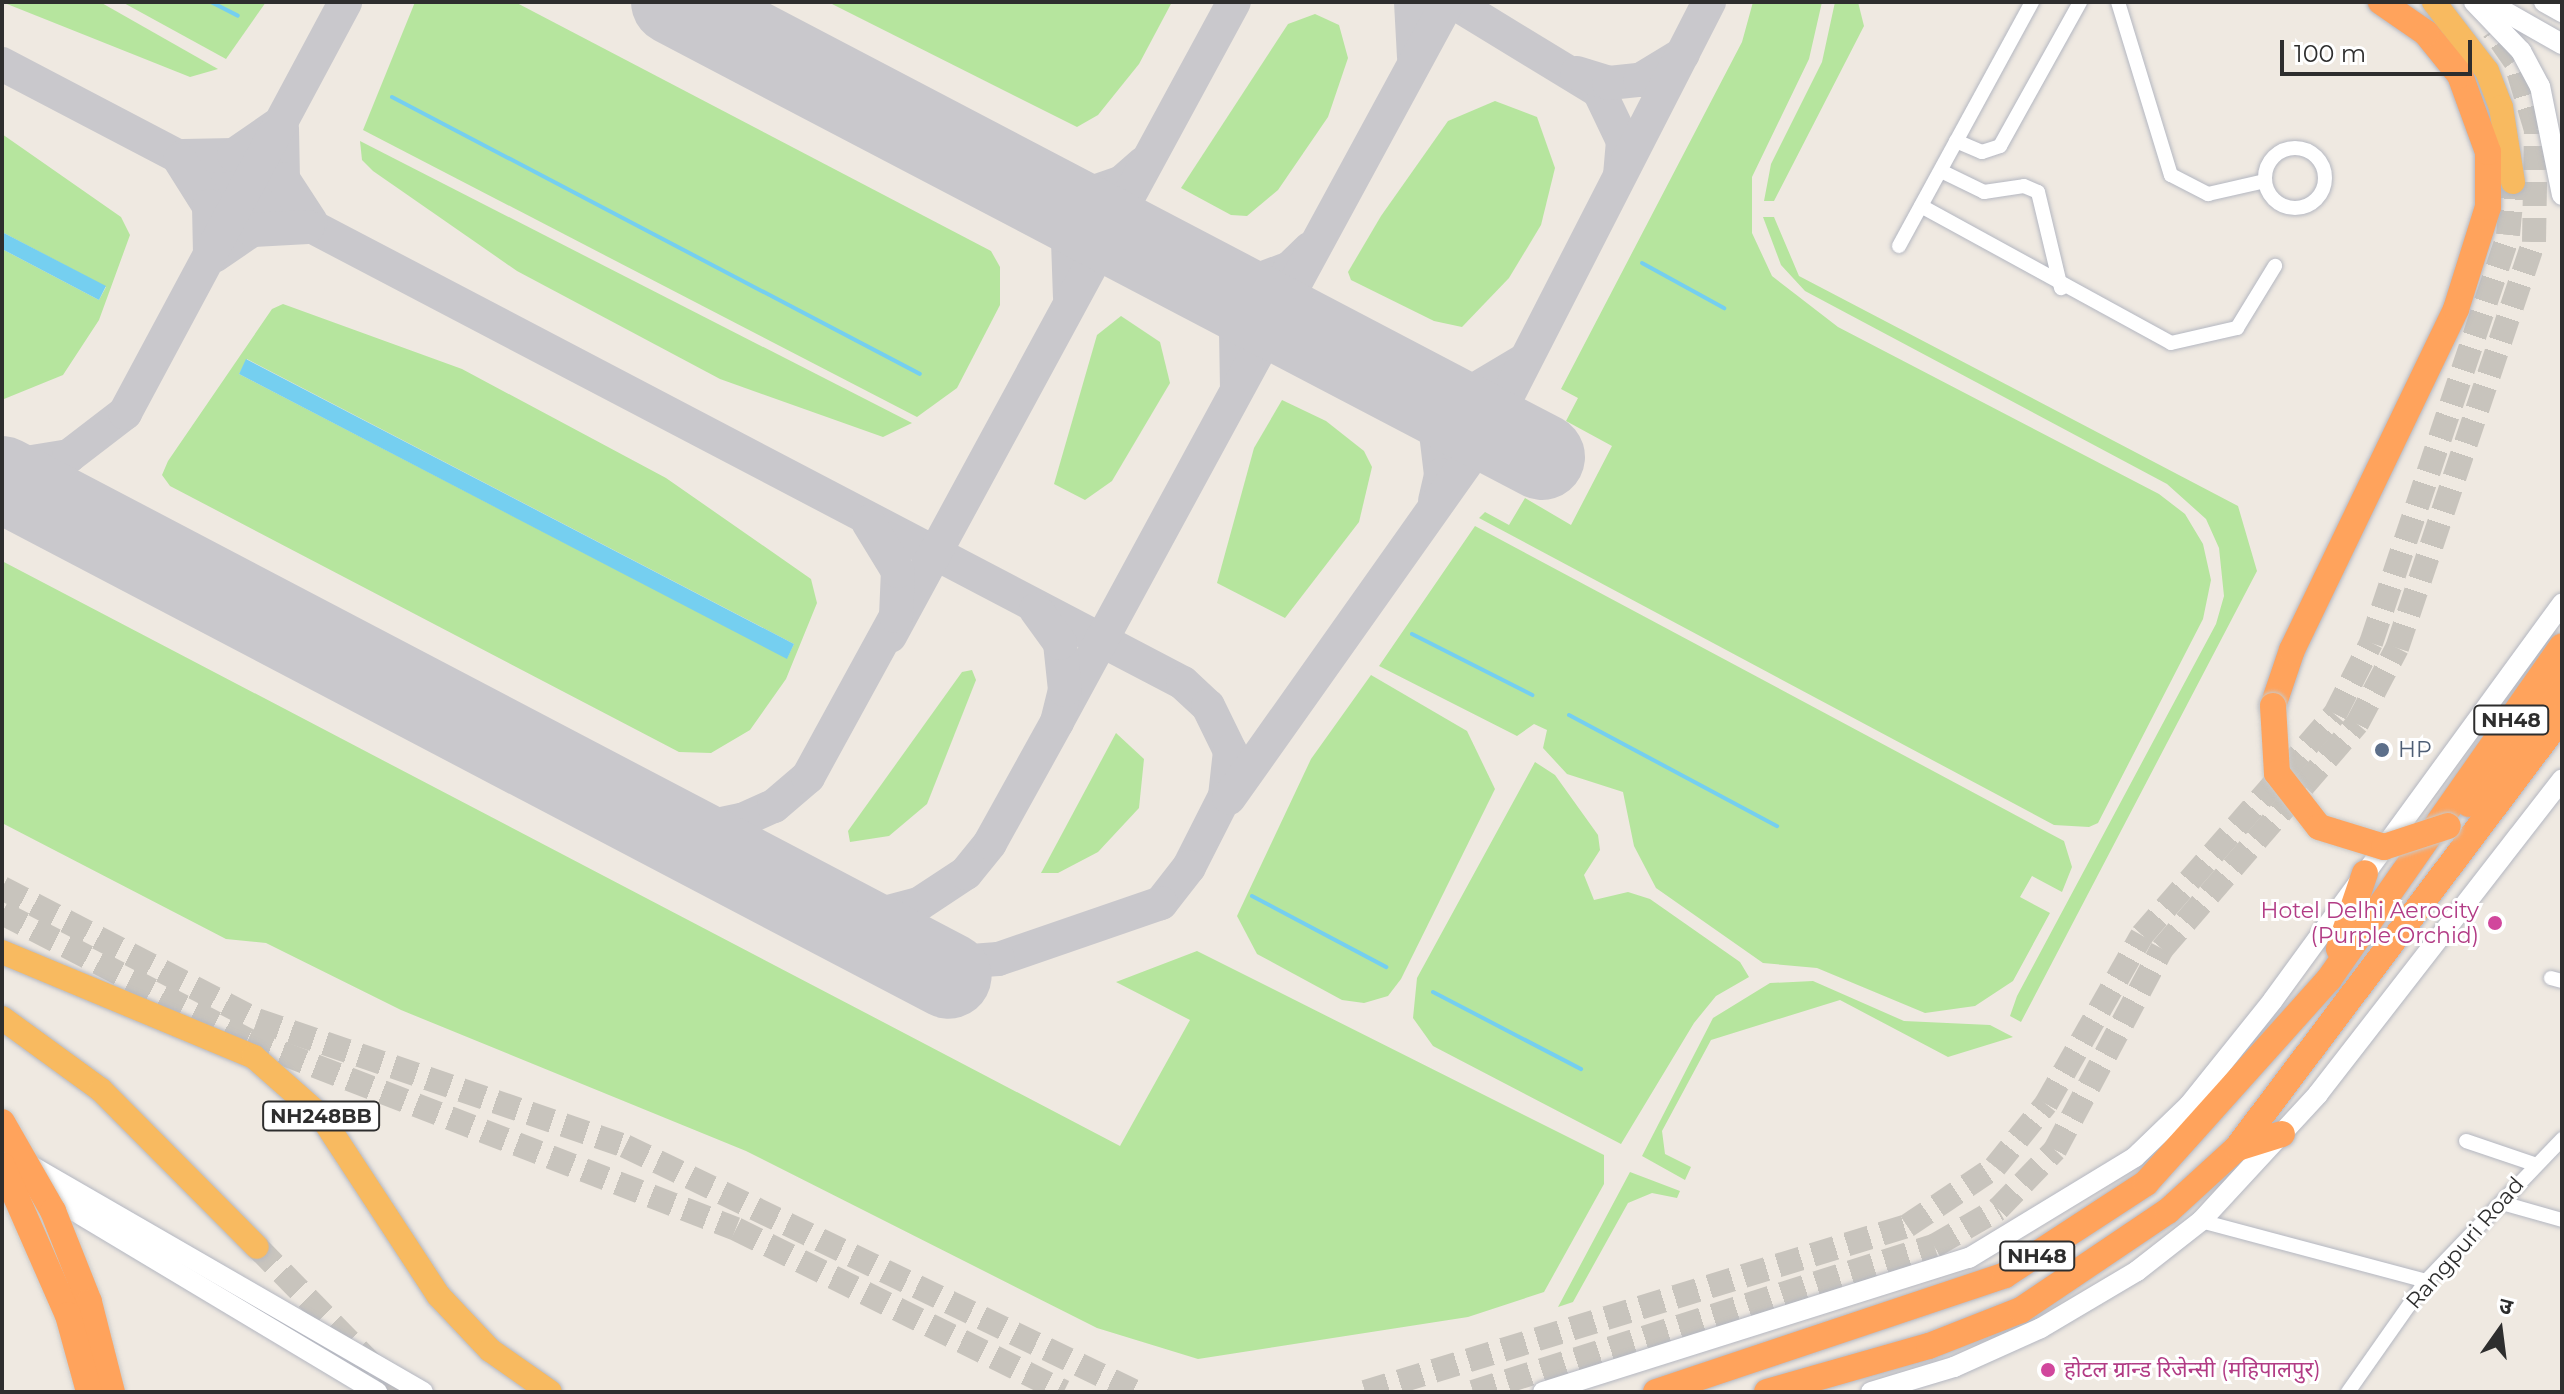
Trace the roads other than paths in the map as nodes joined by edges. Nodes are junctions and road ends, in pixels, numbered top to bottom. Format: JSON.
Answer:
{"nodes":[{"id":1,"x":2032,"y":2,"type":"edge"},
{"id":2,"x":2080,"y":2,"type":"edge"},
{"id":3,"x":2118,"y":2,"type":"edge"},
{"id":4,"x":2381,"y":2,"type":"edge"},
{"id":5,"x":2434,"y":2,"type":"edge"},
{"id":6,"x":2474,"y":2,"type":"edge"},
{"id":7,"x":2488,"y":2,"type":"edge"},
{"id":8,"x":2544,"y":2,"type":"edge"},
{"id":9,"x":2562,"y":12,"type":"edge"},
{"id":10,"x":2562,"y":44,"type":"edge"},
{"id":11,"x":1956,"y":141,"type":"junction"},
{"id":12,"x":1941,"y":171,"type":"junction"},
{"id":13,"x":2265,"y":181,"type":"junction"},
{"id":14,"x":2513,"y":182,"type":"tunnel mouth"},
{"id":15,"x":2562,"y":195,"type":"edge"},
{"id":16,"x":1921,"y":206,"type":"junction"},
{"id":17,"x":1899,"y":246,"type":"dead end"},
{"id":18,"x":2275,"y":266,"type":"dead end"},
{"id":19,"x":2061,"y":288,"type":"junction"},
{"id":20,"x":2562,"y":603,"type":"edge"},
{"id":21,"x":2562,"y":646,"type":"edge"},
{"id":22,"x":2562,"y":684,"type":"edge"},
{"id":23,"x":2562,"y":717,"type":"edge"},
{"id":24,"x":2562,"y":779,"type":"edge"},
{"id":25,"x":2365,"y":873,"type":"junction"},
{"id":26,"x":2,"y":952,"type":"edge"},
{"id":27,"x":2329,"y":979,"type":"junction"},
{"id":28,"x":2,"y":1018,"type":"edge"},
{"id":29,"x":2,"y":1122,"type":"edge"},
{"id":30,"x":2282,"y":1134,"type":"junction"},
{"id":31,"x":2562,"y":1139,"type":"edge"},
{"id":32,"x":2466,"y":1141,"type":"dead end"},
{"id":33,"x":2237,"y":1148,"type":"junction"},
{"id":34,"x":2,"y":1149,"type":"edge"},
{"id":35,"x":2534,"y":1164,"type":"junction"},
{"id":36,"x":2,"y":1167,"type":"edge"},
{"id":37,"x":2502,"y":1203,"type":"junction"},
{"id":38,"x":2562,"y":1220,"type":"edge"},
{"id":39,"x":2201,"y":1221,"type":"junction"},
{"id":40,"x":257,"y":1247,"type":"tunnel mouth"},
{"id":41,"x":2426,"y":1281,"type":"junction"},
{"id":42,"x":89,"y":1392,"type":"edge"},
{"id":43,"x":112,"y":1392,"type":"edge"},
{"id":44,"x":377,"y":1392,"type":"edge"},
{"id":45,"x":423,"y":1392,"type":"edge"},
{"id":46,"x":550,"y":1392,"type":"edge"},
{"id":47,"x":1543,"y":1392,"type":"edge"},
{"id":48,"x":1656,"y":1392,"type":"edge"},
{"id":49,"x":1767,"y":1392,"type":"edge"},
{"id":50,"x":1871,"y":1392,"type":"edge"},
{"id":51,"x":2348,"y":1392,"type":"edge"}],
"edges":[{"from":1,"to":11,"type":"street"},
{"from":2,"to":11,"type":"street"},
{"from":3,"to":13,"type":"street"},
{"from":4,"to":22,"type":"highway","bridge":true},
{"from":5,"to":14,"type":"highway"},
{"from":6,"to":15,"type":"main road"},
{"from":7,"to":10,"type":"main road"},
{"from":8,"to":9,"type":"main road"},
{"from":11,"to":12,"type":"street"},
{"from":12,"to":16,"type":"street"},
{"from":12,"to":19,"type":"street"},
{"from":13,"to":13,"type":"street"},
{"from":16,"to":17,"type":"street"},
{"from":16,"to":19,"type":"street"},
{"from":18,"to":19,"type":"street"},
{"from":20,"to":25,"type":"main road"},
{"from":21,"to":27,"type":"highway","number":"NH48"},
{"from":23,"to":33,"type":"highway","number":"NH48"},
{"from":24,"to":30,"type":"main road"},
{"from":25,"to":27,"type":"highway"},
{"from":25,"to":47,"type":"main road"},
{"from":26,"to":46,"type":"highway","number":"NH248BB"},
{"from":27,"to":48,"type":"highway","number":"NH48"},
{"from":28,"to":40,"type":"highway"},
{"from":29,"to":43,"type":"highway","bridge":true},
{"from":30,"to":33,"type":"highway"},
{"from":30,"to":39,"type":"main road"},
{"from":31,"to":35,"type":"street","name":"Rangpuri Road"},
{"from":32,"to":35,"type":"street"},
{"from":33,"to":49,"type":"highway","number":"NH48"},
{"from":34,"to":45,"type":"main road"},
{"from":35,"to":37,"type":"street","name":"Rangpuri Road"},
{"from":36,"to":42,"type":"highway","bridge":true},
{"from":36,"to":44,"type":"main road"},
{"from":37,"to":38,"type":"street"},
{"from":37,"to":41,"type":"street","name":"Rangpuri Road"},
{"from":39,"to":41,"type":"street"},
{"from":39,"to":50,"type":"main road"},
{"from":41,"to":51,"type":"street","name":"Rangpuri Road"}]}
